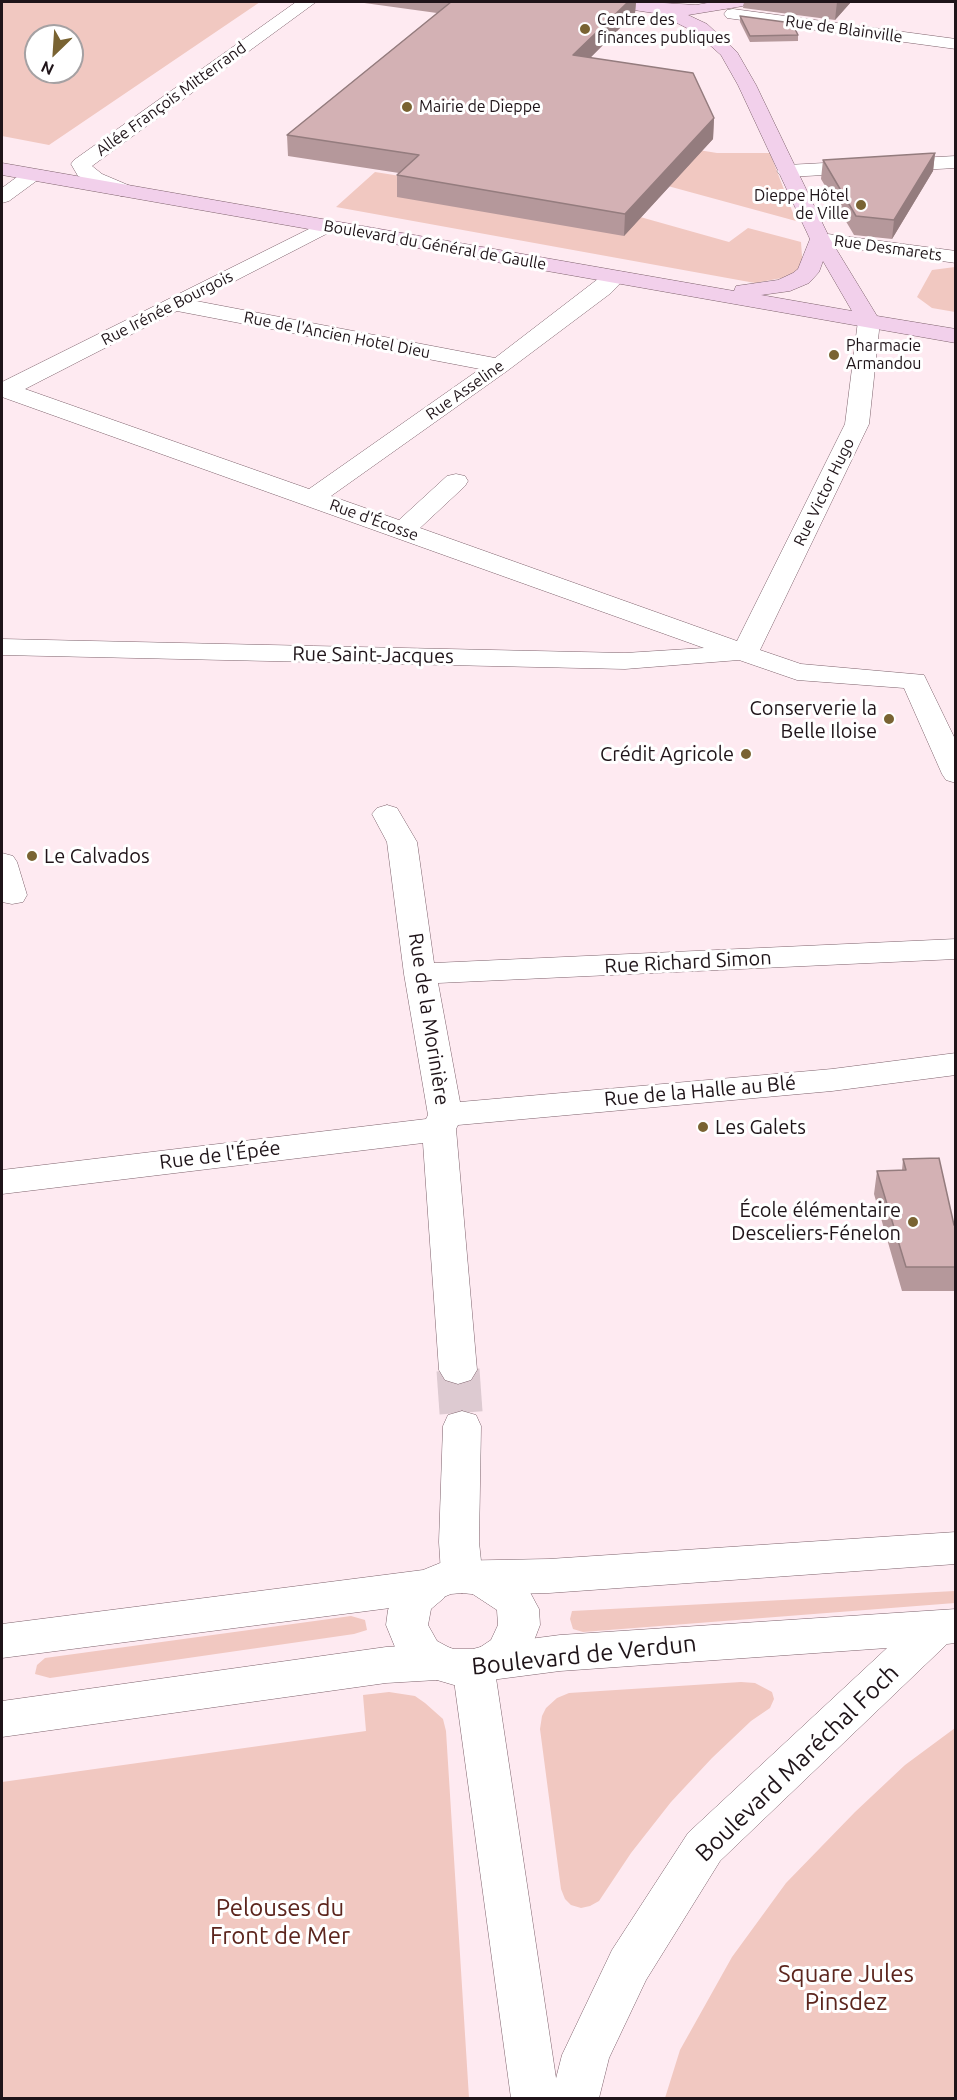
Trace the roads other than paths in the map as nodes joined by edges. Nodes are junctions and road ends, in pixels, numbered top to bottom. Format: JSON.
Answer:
{"nodes":[{"id":1,"x":307,"y":2,"type":"edge"},
{"id":2,"x":613,"y":2,"type":"edge"},
{"id":3,"x":738,"y":6,"type":"edge"},
{"id":4,"x":657,"y":8,"type":"junction"},
{"id":5,"x":956,"y":45,"type":"edge"},
{"id":6,"x":728,"y":52,"type":"junction"},
{"id":7,"x":956,"y":162,"type":"edge"},
{"id":8,"x":2,"y":170,"type":"edge"},
{"id":9,"x":787,"y":171,"type":"junction"},
{"id":10,"x":32,"y":175,"type":"junction"},
{"id":11,"x":128,"y":192,"type":"junction"},
{"id":12,"x":2,"y":197,"type":"edge"},
{"id":13,"x":327,"y":226,"type":"junction"},
{"id":14,"x":820,"y":239,"type":"junction"},
{"id":15,"x":956,"y":258,"type":"edge"},
{"id":16,"x":615,"y":277,"type":"junction"},
{"id":17,"x":677,"y":288,"type":"junction"},
{"id":18,"x":175,"y":304,"type":"junction"},
{"id":19,"x":868,"y":321,"type":"junction"},
{"id":20,"x":956,"y":336,"type":"edge"},
{"id":21,"x":499,"y":366,"type":"junction"},
{"id":22,"x":4,"y":390,"type":"edge"},
{"id":23,"x":456,"y":481,"type":"dead end"},
{"id":24,"x":312,"y":498,"type":"junction"},
{"id":25,"x":404,"y":530,"type":"junction"},
{"id":26,"x":2,"y":647,"type":"edge"},
{"id":27,"x":745,"y":653,"type":"junction"},
{"id":28,"x":955,"y":771,"type":"edge"},
{"id":29,"x":387,"y":814,"type":"dead end"},
{"id":30,"x":2,"y":862,"type":"edge"},
{"id":31,"x":12,"y":895,"type":"dead end"},
{"id":32,"x":956,"y":950,"type":"edge"},
{"id":33,"x":420,"y":974,"type":"junction"},
{"id":34,"x":956,"y":1064,"type":"edge"},
{"id":35,"x":442,"y":1122,"type":"junction"},
{"id":36,"x":2,"y":1182,"type":"edge"},
{"id":37,"x":458,"y":1370,"type":"tunnel mouth"},
{"id":38,"x":462,"y":1426,"type":"tunnel mouth"},
{"id":39,"x":956,"y":1548,"type":"edge"},
{"id":40,"x":457,"y":1580,"type":"junction"},
{"id":41,"x":946,"y":1627,"type":"edge"},
{"id":42,"x":2,"y":1641,"type":"edge"},
{"id":43,"x":467,"y":1664,"type":"junction"},
{"id":44,"x":2,"y":1719,"type":"edge"},
{"id":45,"x":535,"y":2098,"type":"edge"},
{"id":46,"x":575,"y":2098,"type":"edge"}],
"edges":[{"from":1,"to":11,"type":"street","name":"Allée François Mitterrand"},
{"from":2,"to":4,"type":"main road"},
{"from":3,"to":4,"type":"main road"},
{"from":3,"to":5,"type":"street","name":"Rue de Blainville"},
{"from":3,"to":6,"type":"main road"},
{"from":4,"to":6,"type":"main road"},
{"from":6,"to":9,"type":"main road"},
{"from":7,"to":9,"type":"street"},
{"from":8,"to":10,"type":"main road","name":"Boulevard du Général de Gaulle"},
{"from":9,"to":14,"type":"main road"},
{"from":10,"to":11,"type":"main road","name":"Boulevard du Général de Gaulle"},
{"from":10,"to":12,"type":"street"},
{"from":11,"to":13,"type":"main road","name":"Boulevard du Général de Gaulle"},
{"from":13,"to":16,"type":"main road","name":"Boulevard du Général de Gaulle"},
{"from":13,"to":18,"type":"street","name":"Rue Irénée Bourgois"},
{"from":14,"to":15,"type":"street","name":"Rue Desmarets"},
{"from":14,"to":17,"type":"main road"},
{"from":14,"to":19,"type":"main road"},
{"from":16,"to":17,"type":"main road","name":"Boulevard du Général de Gaulle"},
{"from":16,"to":21,"type":"street","name":"Rue Asseline"},
{"from":17,"to":19,"type":"main road","name":"Boulevard du Général de Gaulle"},
{"from":18,"to":21,"type":"street","name":"Rue de l'Ancien Hotel Dieu"},
{"from":18,"to":22,"type":"street","name":"Rue Irénée Bourgois"},
{"from":19,"to":20,"type":"main road","name":"Boulevard du Général de Gaulle"},
{"from":19,"to":27,"type":"street","name":"Rue Victor Hugo"},
{"from":21,"to":24,"type":"street","name":"Rue Asseline"},
{"from":22,"to":24,"type":"street","name":"Rue d'Écosse"},
{"from":23,"to":25,"type":"street"},
{"from":24,"to":25,"type":"street","name":"Rue d'Écosse"},
{"from":25,"to":27,"type":"street","name":"Rue d'Écosse"},
{"from":26,"to":27,"type":"street","name":"Rue Saint-Jacques"},
{"from":27,"to":28,"type":"street","name":"Rue d'Écosse"},
{"from":29,"to":33,"type":"street","name":"Rue de la Morinière"},
{"from":30,"to":31,"type":"street"},
{"from":32,"to":33,"type":"street","name":"Rue Richard Simon"},
{"from":33,"to":35,"type":"street","name":"Rue de la Morinière"},
{"from":34,"to":35,"type":"street","name":"Rue de la Halle au Blé"},
{"from":35,"to":36,"type":"street","name":"Rue de l'Épée"},
{"from":35,"to":37,"type":"street","name":"Rue de la Morinière"},
{"from":38,"to":40,"type":"street"},
{"from":39,"to":40,"type":"street"},
{"from":40,"to":42,"type":"street"},
{"from":40,"to":43,"type":"street"},
{"from":40,"to":43,"type":"street"},
{"from":41,"to":43,"type":"street","name":"Boulevard de Verdun"},
{"from":41,"to":46,"type":"street","name":"Boulevard Maréchal Foch"},
{"from":43,"to":44,"type":"street","name":"Boulevard de Verdun"},
{"from":43,"to":45,"type":"street"}]}
